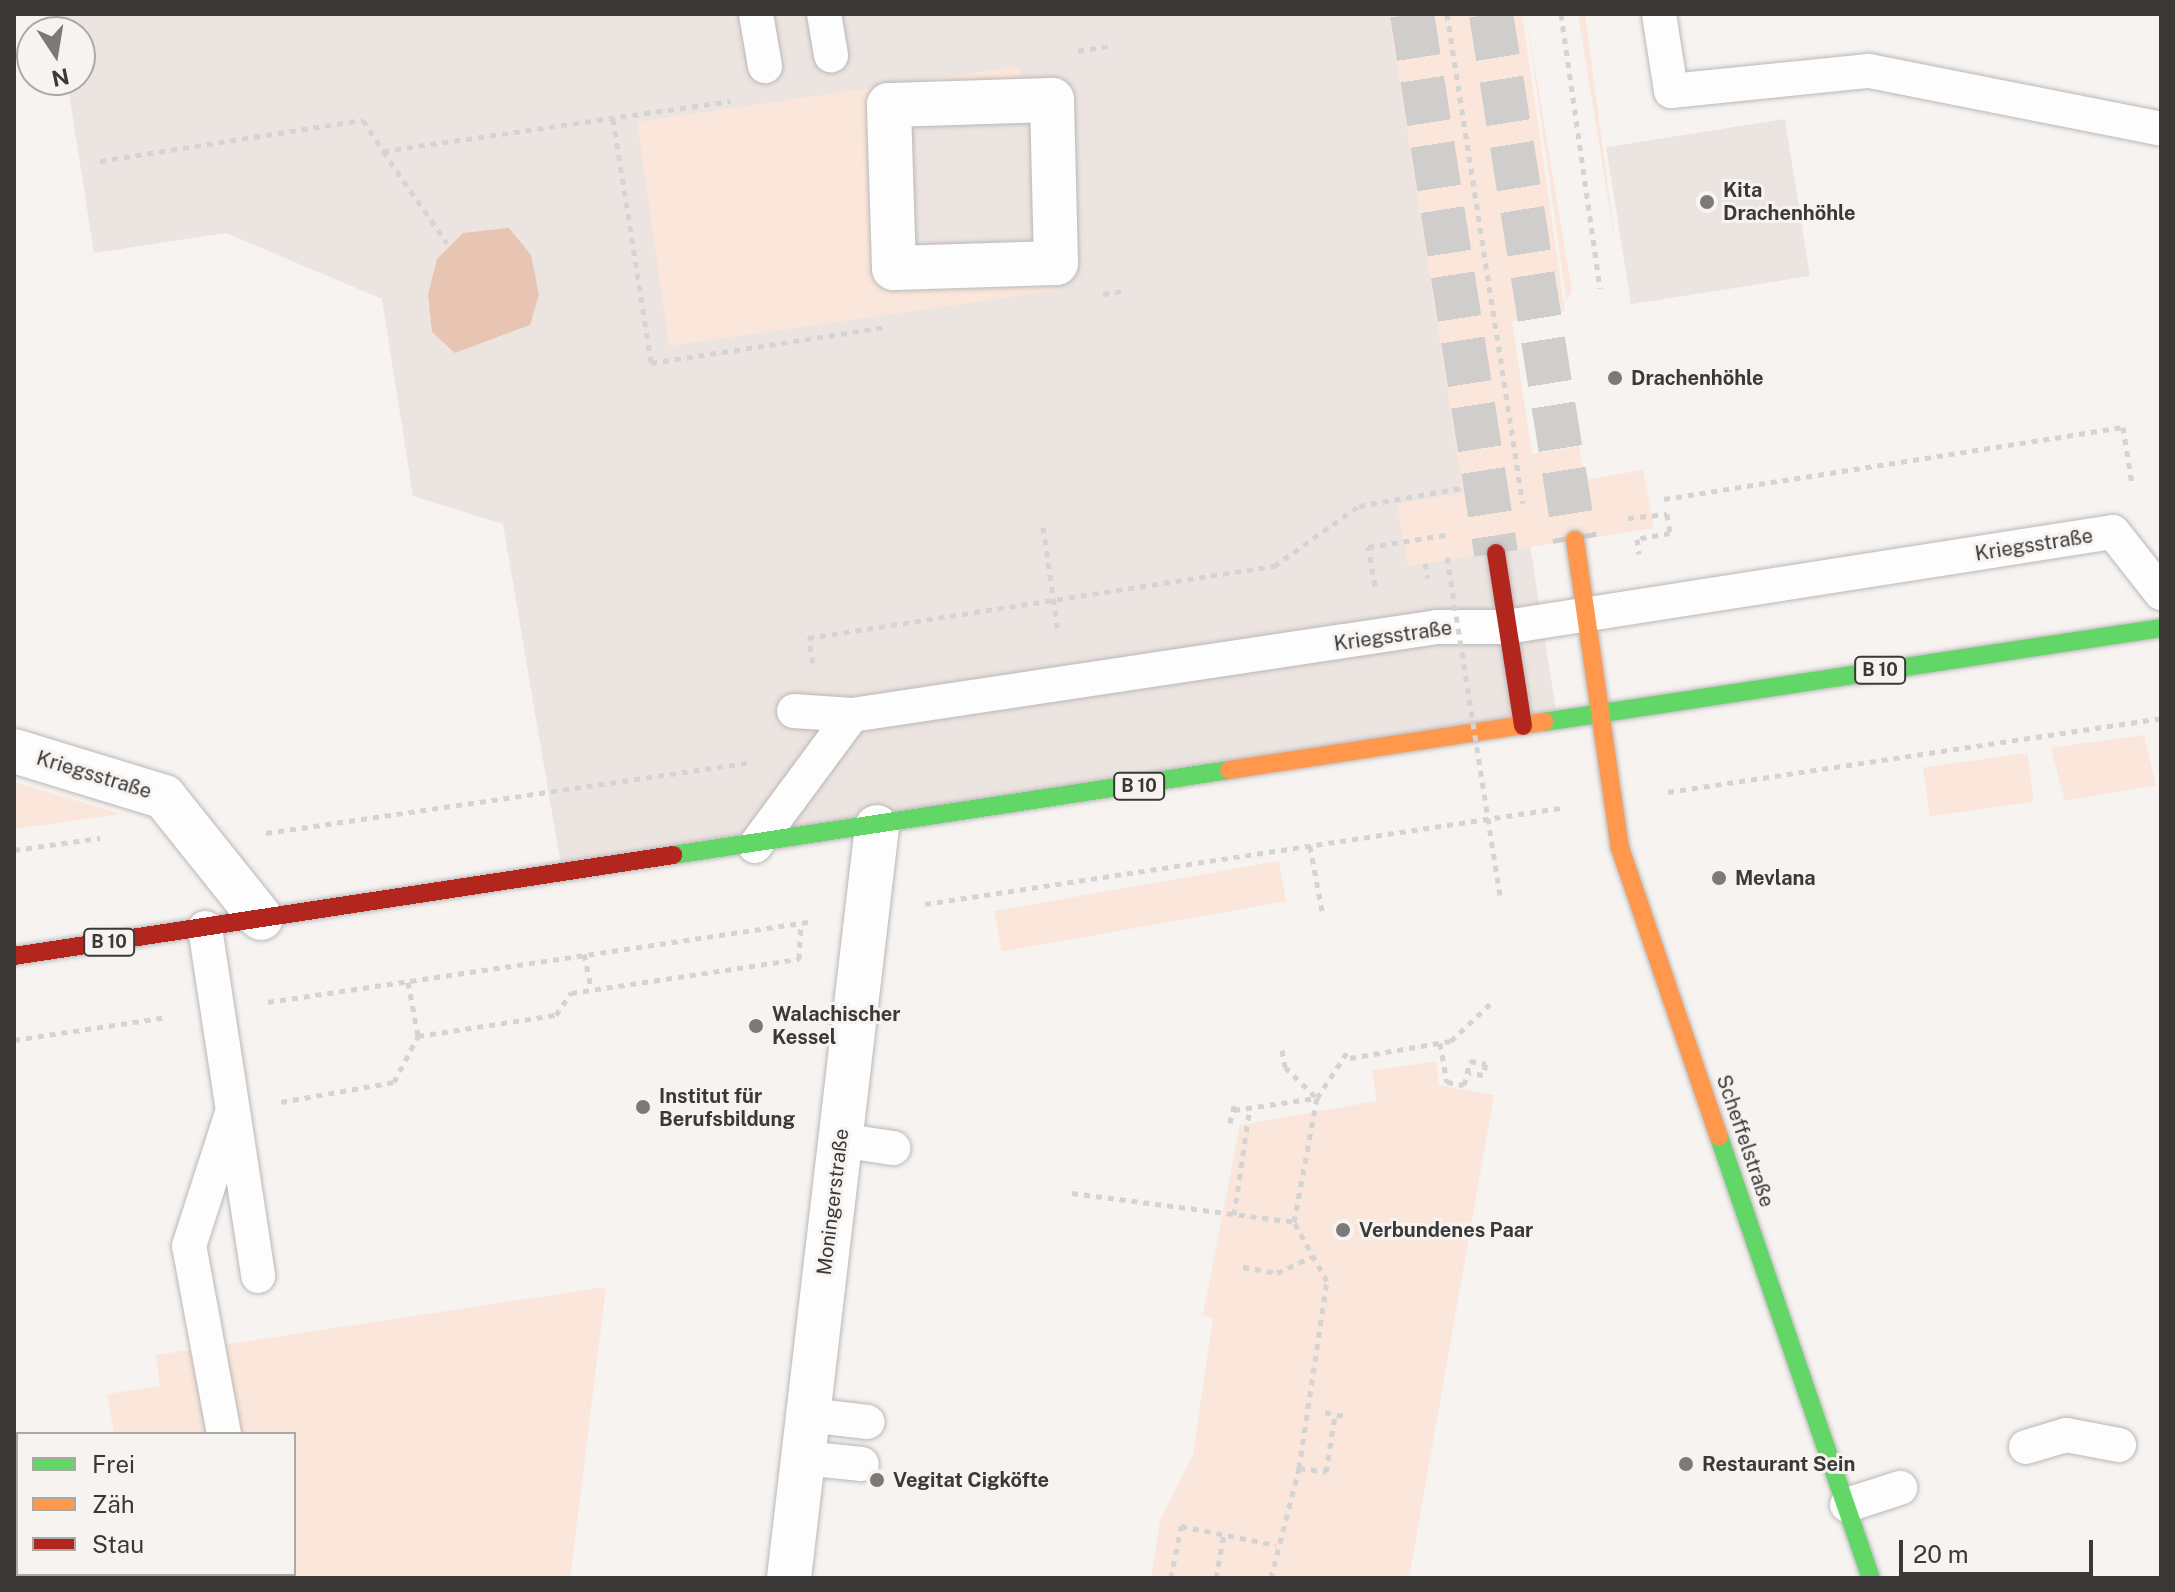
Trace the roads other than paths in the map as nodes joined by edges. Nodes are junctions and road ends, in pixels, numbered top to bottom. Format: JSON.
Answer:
{"nodes":[{"id":1,"x":756,"y":14,"type":"edge"},
{"id":2,"x":824,"y":14,"type":"edge"},
{"id":3,"x":1659,"y":14,"type":"edge"},
{"id":4,"x":831,"y":55,"type":"dead end"},
{"id":5,"x":765,"y":66,"type":"dead end"},
{"id":6,"x":2161,"y":129,"type":"edge"},
{"id":7,"x":1056,"y":263,"type":"joint"},
{"id":8,"x":1575,"y":540,"type":"tunnel mouth"},
{"id":9,"x":1496,"y":553,"type":"tunnel mouth"},
{"id":10,"x":2152,"y":581,"type":"edge"},
{"id":11,"x":1585,"y":615,"type":"junction"},
{"id":12,"x":1506,"y":627,"type":"junction"},
{"id":13,"x":2161,"y":628,"type":"edge"},
{"id":14,"x":1600,"y":713,"type":"junction"},
{"id":15,"x":1523,"y":726,"type":"junction"},
{"id":16,"x":14,"y":751,"type":"edge"},
{"id":17,"x":877,"y":827,"type":"junction"},
{"id":18,"x":755,"y":846,"type":"junction"},
{"id":19,"x":261,"y":918,"type":"junction"},
{"id":20,"x":205,"y":928,"type":"junction"},
{"id":21,"x":14,"y":956,"type":"edge"},
{"id":22,"x":233,"y":1110,"type":"junction"},
{"id":23,"x":840,"y":1140,"type":"junction"},
{"id":24,"x":893,"y":1148,"type":"dead end"},
{"id":25,"x":258,"y":1276,"type":"dead end"},
{"id":26,"x":808,"y":1415,"type":"junction"},
{"id":27,"x":868,"y":1422,"type":"dead end"},
{"id":28,"x":224,"y":1432,"type":"edge"},
{"id":29,"x":2119,"y":1445,"type":"dead end"},
{"id":30,"x":2026,"y":1447,"type":"dead end"},
{"id":31,"x":803,"y":1458,"type":"junction"},
{"id":32,"x":862,"y":1464,"type":"dead end"},
{"id":33,"x":1900,"y":1488,"type":"dead end"},
{"id":34,"x":1847,"y":1505,"type":"junction"},
{"id":35,"x":789,"y":1578,"type":"edge"},
{"id":36,"x":1871,"y":1578,"type":"edge"}],
"edges":[{"from":1,"to":5,"type":"lane"},
{"from":2,"to":4,"type":"lane"},
{"from":3,"to":6,"type":"lane"},
{"from":7,"to":7,"type":"street"},
{"from":8,"to":11,"type":"main road","name":"Scheffelstraße"},
{"from":9,"to":12,"type":"main road"},
{"from":10,"to":11,"type":"lane","name":"Kriegsstraße"},
{"from":11,"to":12,"type":"lane","name":"Kriegsstraße"},
{"from":11,"to":14,"type":"main road","name":"Scheffelstraße"},
{"from":12,"to":15,"type":"main road"},
{"from":12,"to":18,"type":"lane","name":"Kriegsstraße"},
{"from":13,"to":14,"type":"main road","number":"B 10"},
{"from":14,"to":15,"type":"main road","number":"B 10"},
{"from":14,"to":34,"type":"main road","name":"Scheffelstraße"},
{"from":15,"to":17,"type":"main road","number":"B 10"},
{"from":16,"to":19,"type":"street","name":"Kriegsstraße"},
{"from":17,"to":18,"type":"main road","number":"B 10"},
{"from":17,"to":23,"type":"street","name":"Moningerstraße"},
{"from":18,"to":19,"type":"main road","number":"B 10"},
{"from":19,"to":20,"type":"main road","number":"B 10"},
{"from":20,"to":21,"type":"main road","number":"B 10"},
{"from":20,"to":22,"type":"lane"},
{"from":22,"to":25,"type":"lane"},
{"from":22,"to":28,"type":"lane"},
{"from":23,"to":24,"type":"lane"},
{"from":23,"to":26,"type":"street","name":"Moningerstraße"},
{"from":26,"to":27,"type":"lane"},
{"from":26,"to":31,"type":"street","name":"Moningerstraße"},
{"from":29,"to":30,"type":"lane"},
{"from":31,"to":32,"type":"lane"},
{"from":31,"to":35,"type":"street","name":"Moningerstraße"},
{"from":33,"to":34,"type":"lane"},
{"from":34,"to":36,"type":"main road","name":"Scheffelstraße"}]}
